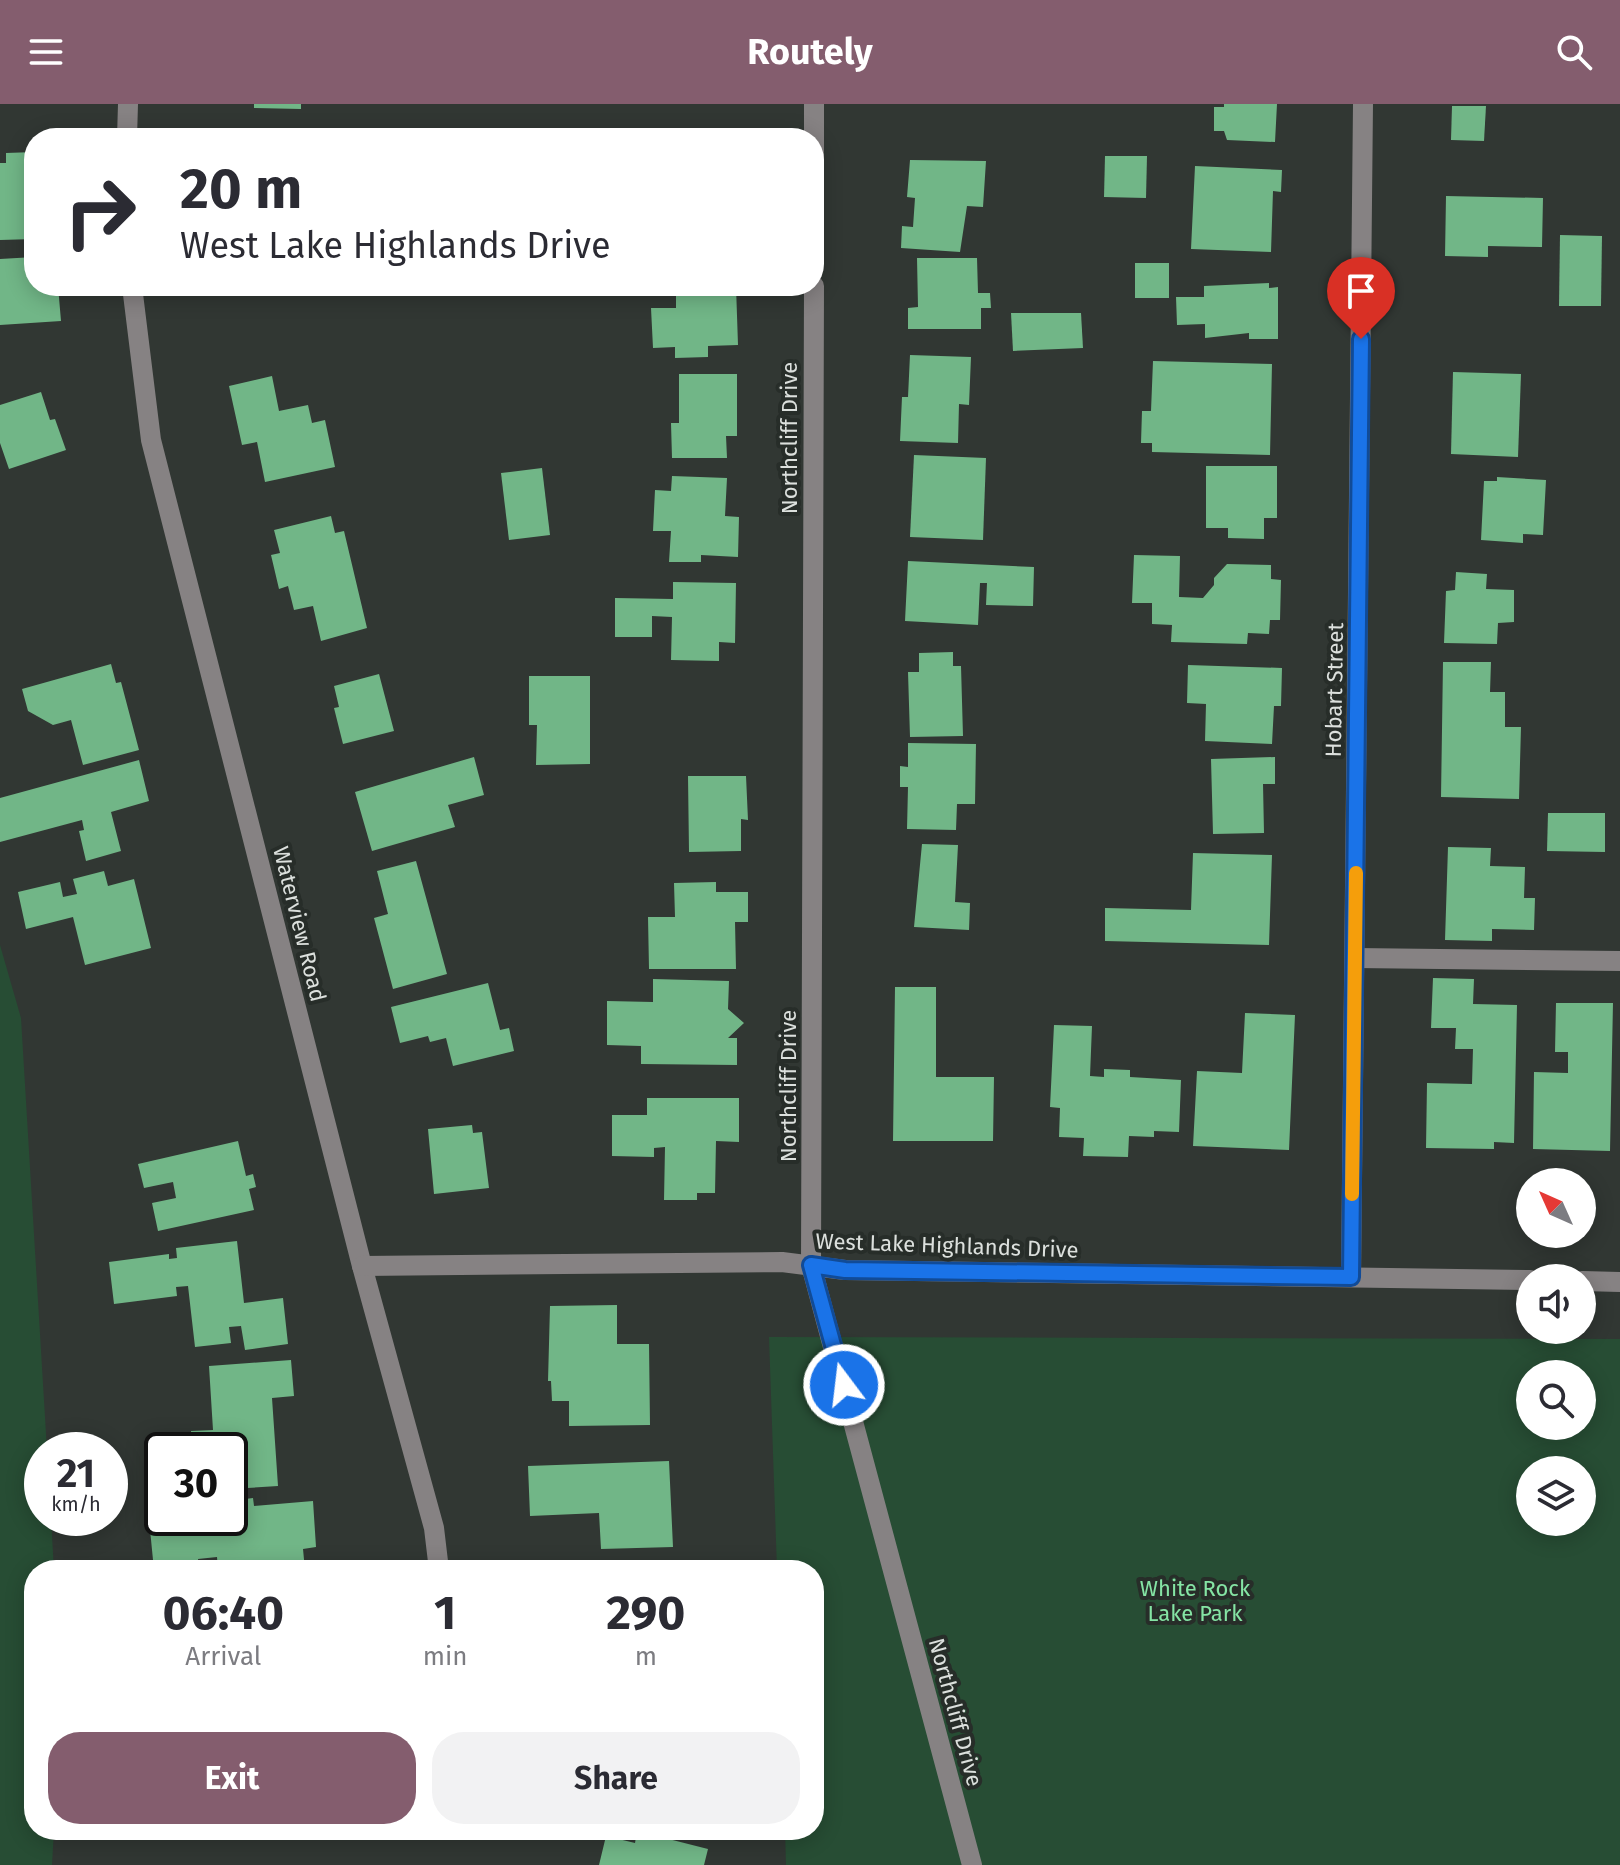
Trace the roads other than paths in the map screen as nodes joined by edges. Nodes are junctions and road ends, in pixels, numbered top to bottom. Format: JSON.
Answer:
{"nodes":[{"id":1,"x":128,"y":104,"type":"edge"},
{"id":2,"x":814,"y":104,"type":"edge"},
{"id":3,"x":1363,"y":104,"type":"edge"},
{"id":4,"x":127,"y":128,"type":"edge"},
{"id":5,"x":814,"y":128,"type":"edge"},
{"id":6,"x":133,"y":296,"type":"edge"},
{"id":7,"x":814,"y":296,"type":"edge"},
{"id":8,"x":1355,"y":958,"type":"junction"},
{"id":9,"x":1620,"y":961,"type":"edge"},
{"id":10,"x":811,"y":1265,"type":"junction"},
{"id":11,"x":362,"y":1266,"type":"junction"},
{"id":12,"x":1351,"y":1277,"type":"junction"},
{"id":13,"x":1516,"y":1280,"type":"edge"},
{"id":14,"x":1596,"y":1281,"type":"edge"},
{"id":15,"x":1620,"y":1282,"type":"edge"},
{"id":16,"x":438,"y":1560,"type":"edge"},
{"id":17,"x":972,"y":1865,"type":"edge"}],
"edges":[{"from":1,"to":4,"type":"street"},
{"from":2,"to":5,"type":"street"},
{"from":3,"to":8,"type":"street","name":"Hobart Street"},
{"from":6,"to":11,"type":"street","name":"Waterview Road"},
{"from":7,"to":10,"type":"street","name":"Northcliff Drive"},
{"from":8,"to":9,"type":"street"},
{"from":8,"to":12,"type":"street","name":"Hobart Street"},
{"from":10,"to":11,"type":"street","name":"West Lake Highlands Drive"},
{"from":10,"to":12,"type":"street","name":"West Lake Highlands Drive"},
{"from":10,"to":17,"type":"street","name":"Northcliff Drive"},
{"from":11,"to":16,"type":"street","name":"Waterview Road"},
{"from":12,"to":13,"type":"street","name":"West Lake Highlands Drive"},
{"from":14,"to":15,"type":"street"}]}
